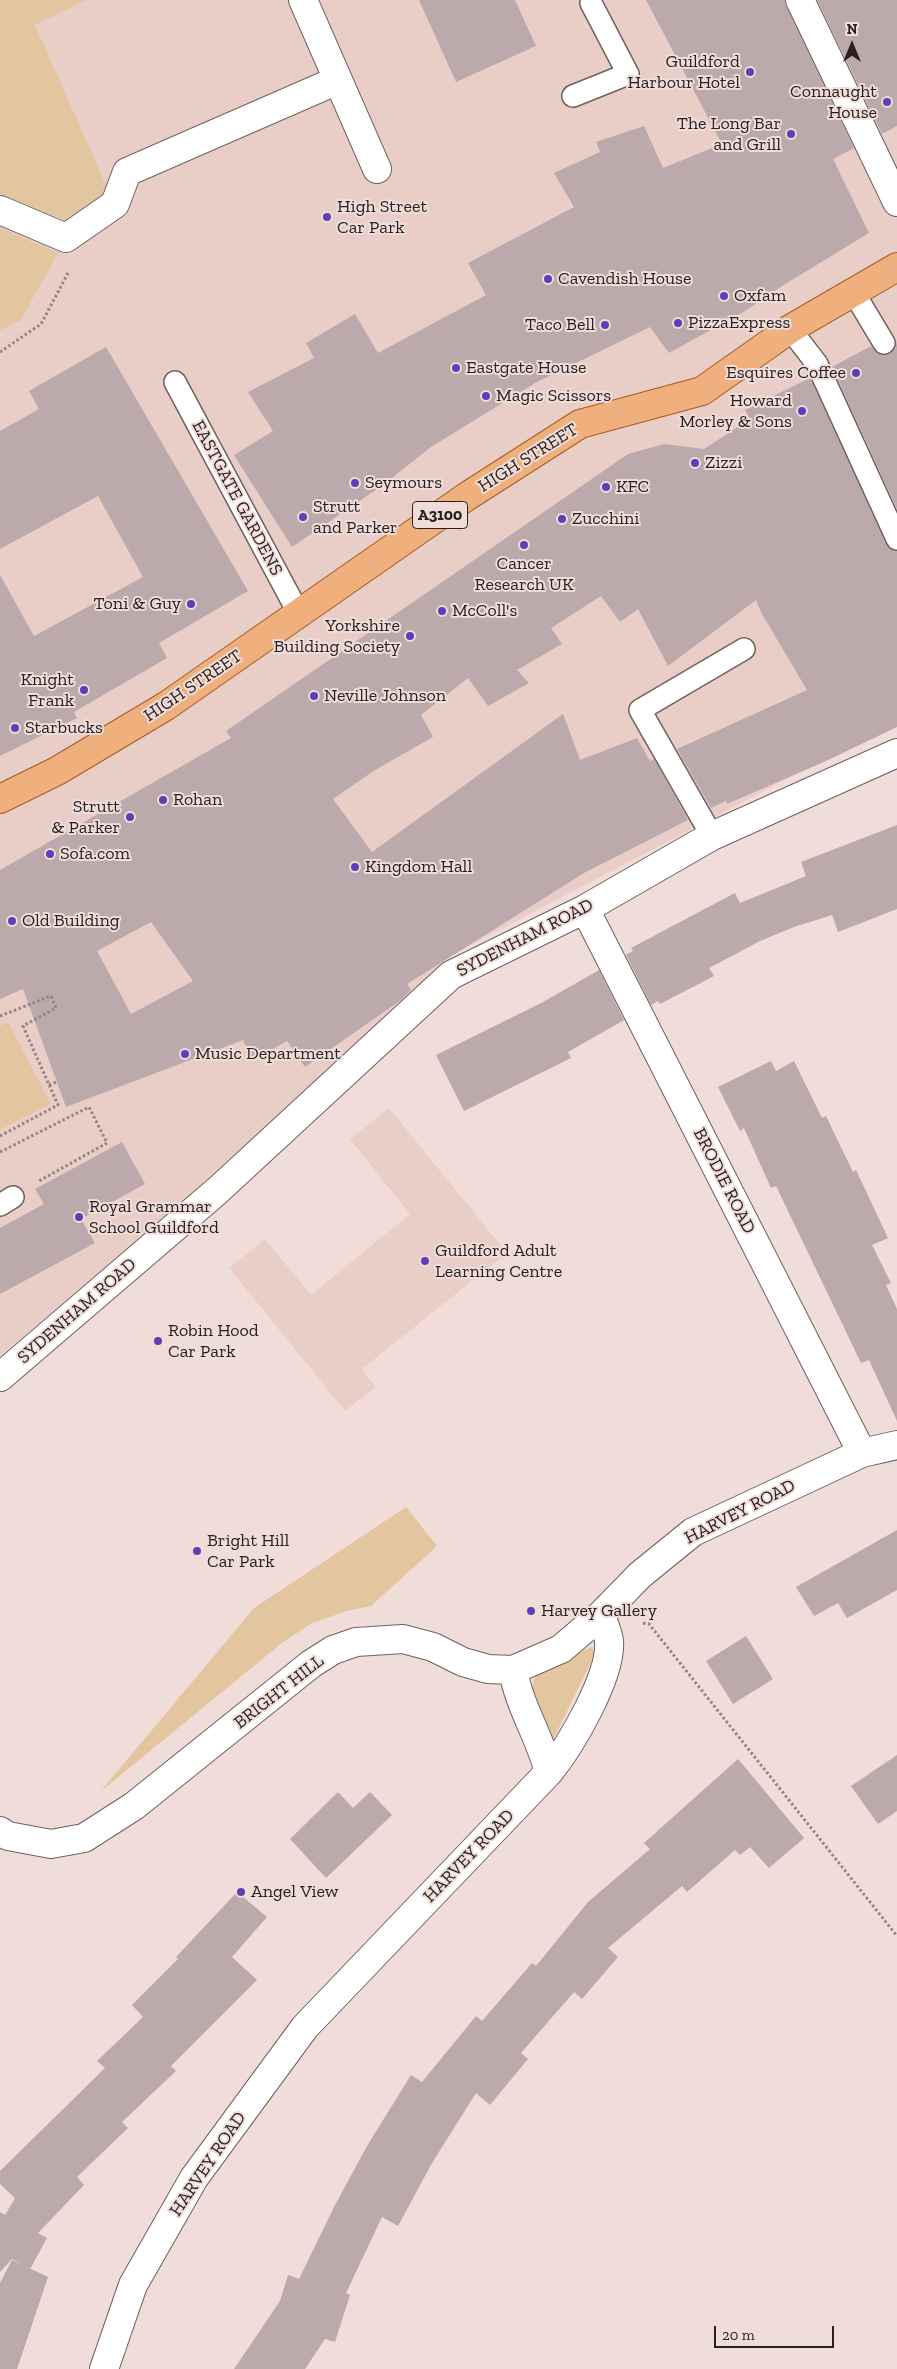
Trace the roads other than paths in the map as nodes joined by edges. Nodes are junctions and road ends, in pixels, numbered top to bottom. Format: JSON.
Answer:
{"nodes":[{"id":1,"x":303,"y":0,"type":"edge"},
{"id":2,"x":800,"y":0,"type":"edge"},
{"id":3,"x":591,"y":3,"type":"dead end"},
{"id":4,"x":338,"y":80,"type":"junction"},
{"id":5,"x":573,"y":96,"type":"dead end"},
{"id":6,"x":377,"y":169,"type":"dead end"},
{"id":7,"x":897,"y":202,"type":"edge"},
{"id":8,"x":0,"y":210,"type":"edge"},
{"id":9,"x":897,"y":267,"type":"edge"},
{"id":10,"x":854,"y":293,"type":"junction"},
{"id":11,"x":790,"y":329,"type":"junction"},
{"id":12,"x":884,"y":343,"type":"dead end"},
{"id":13,"x":175,"y":382,"type":"dead end"},
{"id":14,"x":897,"y":539,"type":"edge"},
{"id":15,"x":298,"y":614,"type":"junction"},
{"id":16,"x":744,"y":649,"type":"dead end"},
{"id":17,"x":897,"y":753,"type":"edge"},
{"id":18,"x":0,"y":799,"type":"edge"},
{"id":19,"x":712,"y":836,"type":"junction"},
{"id":20,"x":585,"y":909,"type":"junction"},
{"id":21,"x":0,"y":1377,"type":"edge"},
{"id":22,"x":897,"y":1445,"type":"edge"},
{"id":23,"x":862,"y":1453,"type":"junction"},
{"id":24,"x":601,"y":1615,"type":"junction"},
{"id":25,"x":512,"y":1670,"type":"junction"},
{"id":26,"x":549,"y":1772,"type":"junction"},
{"id":27,"x":0,"y":1832,"type":"edge"},
{"id":28,"x":104,"y":2369,"type":"edge"}],
"edges":[{"from":1,"to":4,"type":"street"},
{"from":2,"to":7,"type":"street"},
{"from":3,"to":5,"type":"lane"},
{"from":4,"to":6,"type":"street"},
{"from":4,"to":8,"type":"street"},
{"from":9,"to":10,"type":"main road","name":"HIGH STREET","number":"A3100"},
{"from":10,"to":11,"type":"main road","name":"HIGH STREET","number":"A3100"},
{"from":10,"to":12,"type":"lane"},
{"from":11,"to":14,"type":"lane"},
{"from":11,"to":15,"type":"main road","name":"HIGH STREET","number":"A3100"},
{"from":13,"to":15,"type":"lane","name":"EASTGATE GARDENS"},
{"from":15,"to":18,"type":"main road","name":"HIGH STREET","number":"A3100"},
{"from":16,"to":19,"type":"lane"},
{"from":17,"to":19,"type":"street","name":"SYDENHAM ROAD"},
{"from":19,"to":20,"type":"street","name":"SYDENHAM ROAD"},
{"from":20,"to":21,"type":"street","name":"SYDENHAM ROAD"},
{"from":20,"to":23,"type":"street","name":"BRODIE ROAD"},
{"from":22,"to":23,"type":"street","name":"HARVEY ROAD"},
{"from":23,"to":24,"type":"street","name":"HARVEY ROAD"},
{"from":24,"to":25,"type":"street","name":"BRIGHT HILL"},
{"from":24,"to":26,"type":"street","name":"HARVEY ROAD"},
{"from":25,"to":26,"type":"street"},
{"from":25,"to":27,"type":"street","name":"BRIGHT HILL"},
{"from":26,"to":28,"type":"street","name":"HARVEY ROAD"}]}
